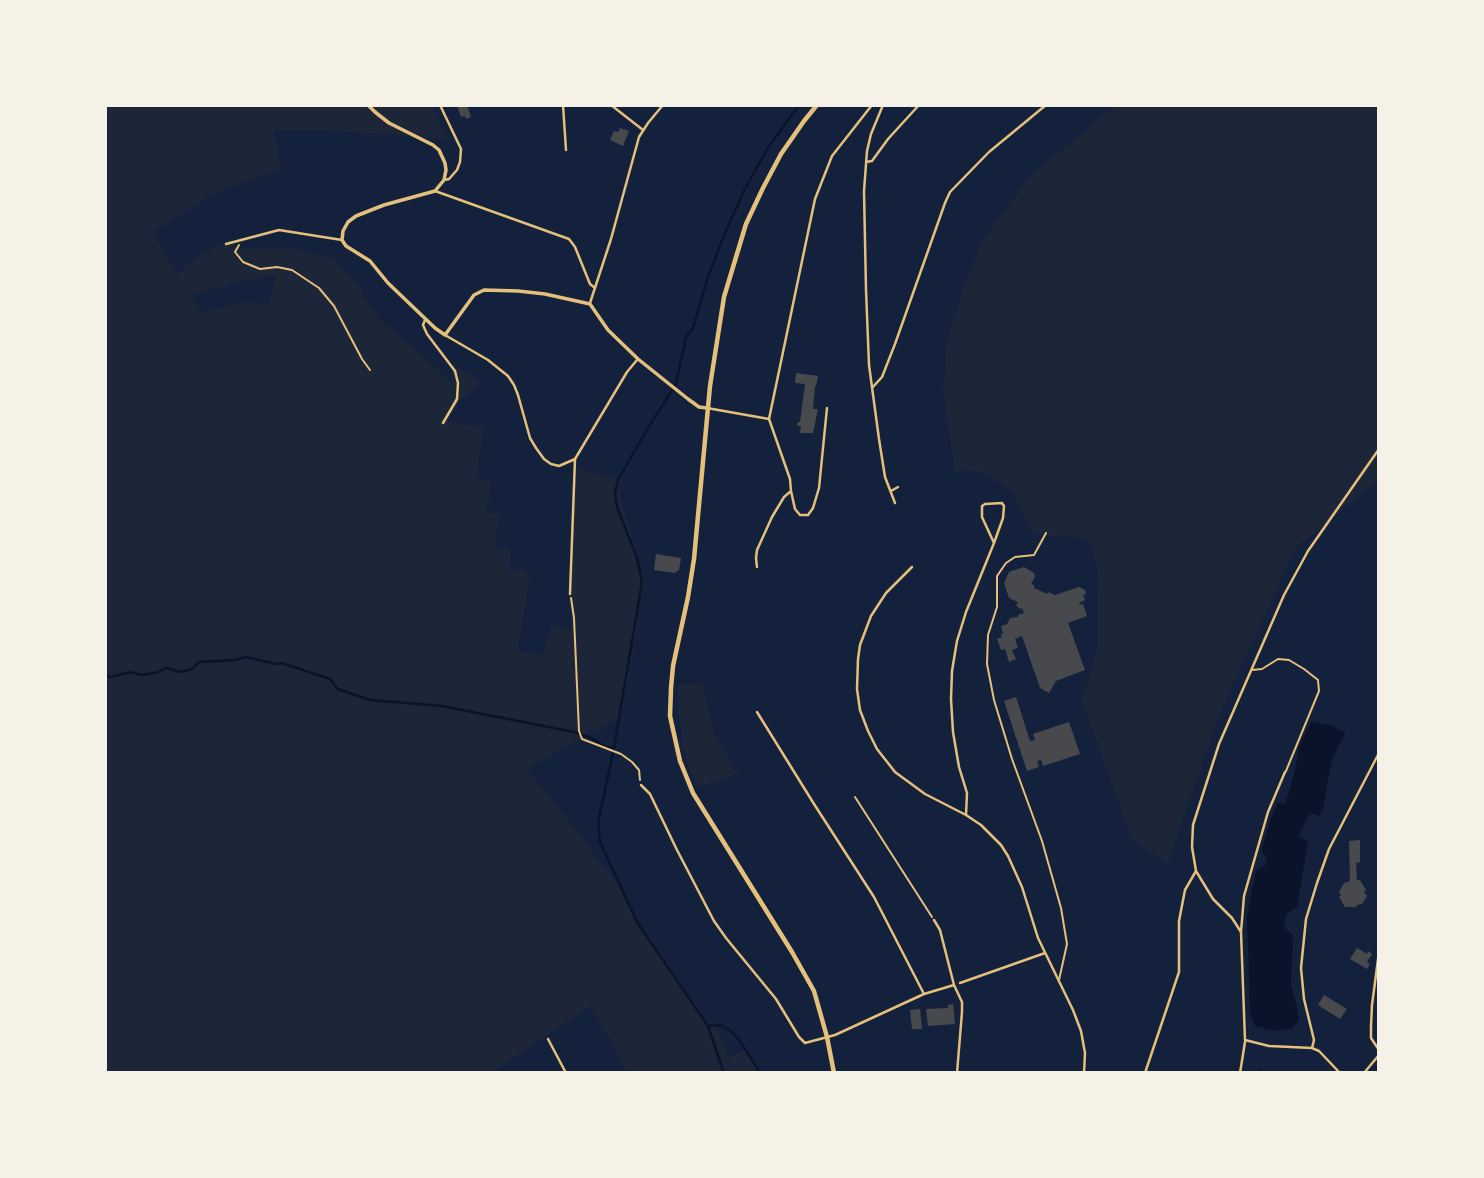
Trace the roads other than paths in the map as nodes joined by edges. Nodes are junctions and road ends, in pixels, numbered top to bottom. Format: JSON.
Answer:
{"nodes":[{"id":1,"x":368,"y":105,"type":"edge"},
{"id":2,"x":440,"y":105,"type":"edge"},
{"id":3,"x":563,"y":105,"type":"edge"},
{"id":4,"x":611,"y":105,"type":"edge"},
{"id":5,"x":663,"y":105,"type":"edge"},
{"id":6,"x":817,"y":105,"type":"edge"},
{"id":7,"x":872,"y":105,"type":"edge"},
{"id":8,"x":883,"y":105,"type":"edge"},
{"id":9,"x":919,"y":105,"type":"edge"},
{"id":10,"x":1046,"y":105,"type":"edge"},
{"id":11,"x":643,"y":130,"type":"junction"},
{"id":12,"x":566,"y":150,"type":"dead end"},
{"id":13,"x":866,"y":162,"type":"junction"},
{"id":14,"x":444,"y":180,"type":"junction"},
{"id":15,"x":435,"y":191,"type":"junction"},
{"id":16,"x":342,"y":240,"type":"junction"},
{"id":17,"x":226,"y":244,"type":"dead end"},
{"id":18,"x":595,"y":288,"type":"junction"},
{"id":19,"x":590,"y":304,"type":"junction"},
{"id":20,"x":425,"y":320,"type":"junction"},
{"id":21,"x":444,"y":335,"type":"junction"},
{"id":22,"x":638,"y":359,"type":"junction"},
{"id":23,"x":872,"y":388,"type":"junction"},
{"id":24,"x":707,"y":408,"type":"junction"},
{"id":25,"x":827,"y":408,"type":"dead end"},
{"id":26,"x":769,"y":419,"type":"junction"},
{"id":27,"x":443,"y":423,"type":"dead end"},
{"id":28,"x":1379,"y":449,"type":"edge"},
{"id":29,"x":575,"y":459,"type":"junction"},
{"id":30,"x":898,"y":487,"type":"dead end"},
{"id":31,"x":791,"y":491,"type":"junction"},
{"id":32,"x":891,"y":491,"type":"junction"},
{"id":33,"x":895,"y":503,"type":"dead end"},
{"id":34,"x":1046,"y":533,"type":"dead end"},
{"id":35,"x":993,"y":542,"type":"junction"},
{"id":36,"x":757,"y":567,"type":"dead end"},
{"id":37,"x":912,"y":568,"type":"dead end"},
{"id":38,"x":570,"y":594,"type":"road end"},
{"id":39,"x":1250,"y":670,"type":"junction"},
{"id":40,"x":757,"y":712,"type":"dead end"},
{"id":41,"x":1379,"y":753,"type":"edge"},
{"id":42,"x":1285,"y":772,"type":"joint"},
{"id":43,"x":641,"y":785,"type":"road end"},
{"id":44,"x":966,"y":815,"type":"junction"},
{"id":45,"x":1196,"y":871,"type":"junction"},
{"id":46,"x":934,"y":920,"type":"road end"},
{"id":47,"x":1241,"y":932,"type":"junction"},
{"id":48,"x":1379,"y":951,"type":"edge"},
{"id":49,"x":1045,"y":953,"type":"junction"},
{"id":50,"x":1377,"y":978,"type":"edge"},
{"id":51,"x":1059,"y":981,"type":"junction"},
{"id":52,"x":960,"y":983,"type":"dead end"},
{"id":53,"x":954,"y":985,"type":"junction"},
{"id":54,"x":924,"y":994,"type":"junction"},
{"id":55,"x":827,"y":1037,"type":"junction"},
{"id":56,"x":548,"y":1039,"type":"dead end"},
{"id":57,"x":1245,"y":1040,"type":"junction"},
{"id":58,"x":1312,"y":1048,"type":"junction"},
{"id":59,"x":1379,"y":1053,"type":"edge"},
{"id":60,"x":566,"y":1073,"type":"edge"},
{"id":61,"x":835,"y":1073,"type":"edge"},
{"id":62,"x":957,"y":1073,"type":"edge"},
{"id":63,"x":1084,"y":1073,"type":"edge"},
{"id":64,"x":1145,"y":1073,"type":"edge"},
{"id":65,"x":1240,"y":1073,"type":"edge"},
{"id":66,"x":1340,"y":1073,"type":"edge"},
{"id":67,"x":1364,"y":1073,"type":"edge"}],
"edges":[{"from":1,"to":14,"type":"street"},
{"from":2,"to":14,"type":"street"},
{"from":3,"to":12,"type":"street"},
{"from":4,"to":11,"type":"street"},
{"from":5,"to":11,"type":"street"},
{"from":6,"to":24,"type":"main road"},
{"from":7,"to":26,"type":"street"},
{"from":8,"to":13,"type":"street"},
{"from":9,"to":13,"type":"street"},
{"from":10,"to":23,"type":"street"},
{"from":11,"to":18,"type":"street"},
{"from":13,"to":23,"type":"street"},
{"from":14,"to":15,"type":"street"},
{"from":15,"to":16,"type":"street"},
{"from":15,"to":18,"type":"street"},
{"from":16,"to":17,"type":"street"},
{"from":16,"to":20,"type":"street"},
{"from":18,"to":19,"type":"street"},
{"from":19,"to":21,"type":"street"},
{"from":19,"to":22,"type":"street"},
{"from":20,"to":21,"type":"street"},
{"from":20,"to":27,"type":"street"},
{"from":21,"to":29,"type":"street"},
{"from":22,"to":24,"type":"street"},
{"from":22,"to":29,"type":"street"},
{"from":23,"to":32,"type":"street"},
{"from":24,"to":26,"type":"street"},
{"from":24,"to":55,"type":"main road"},
{"from":25,"to":31,"type":"street"},
{"from":26,"to":31,"type":"street"},
{"from":28,"to":39,"type":"street"},
{"from":29,"to":38,"type":"street"},
{"from":30,"to":32,"type":"street"},
{"from":31,"to":36,"type":"street"},
{"from":32,"to":33,"type":"street"},
{"from":34,"to":51,"type":"lane"},
{"from":35,"to":35,"type":"street"},
{"from":35,"to":44,"type":"street"},
{"from":37,"to":44,"type":"street"},
{"from":39,"to":42,"type":"lane"},
{"from":39,"to":45,"type":"street"},
{"from":40,"to":54,"type":"street"},
{"from":41,"to":58,"type":"street"},
{"from":42,"to":47,"type":"street"},
{"from":43,"to":55,"type":"street"},
{"from":44,"to":49,"type":"street"},
{"from":45,"to":47,"type":"street"},
{"from":45,"to":64,"type":"street"},
{"from":46,"to":53,"type":"street"},
{"from":47,"to":57,"type":"street"},
{"from":48,"to":50,"type":"street"},
{"from":49,"to":51,"type":"street"},
{"from":49,"to":52,"type":"street"},
{"from":50,"to":59,"type":"street"},
{"from":51,"to":63,"type":"street"},
{"from":53,"to":54,"type":"street"},
{"from":53,"to":62,"type":"street"},
{"from":54,"to":55,"type":"street"},
{"from":55,"to":61,"type":"main road"},
{"from":56,"to":60,"type":"street"},
{"from":57,"to":58,"type":"street"},
{"from":57,"to":65,"type":"street"},
{"from":58,"to":66,"type":"street"},
{"from":59,"to":67,"type":"street"}]}
